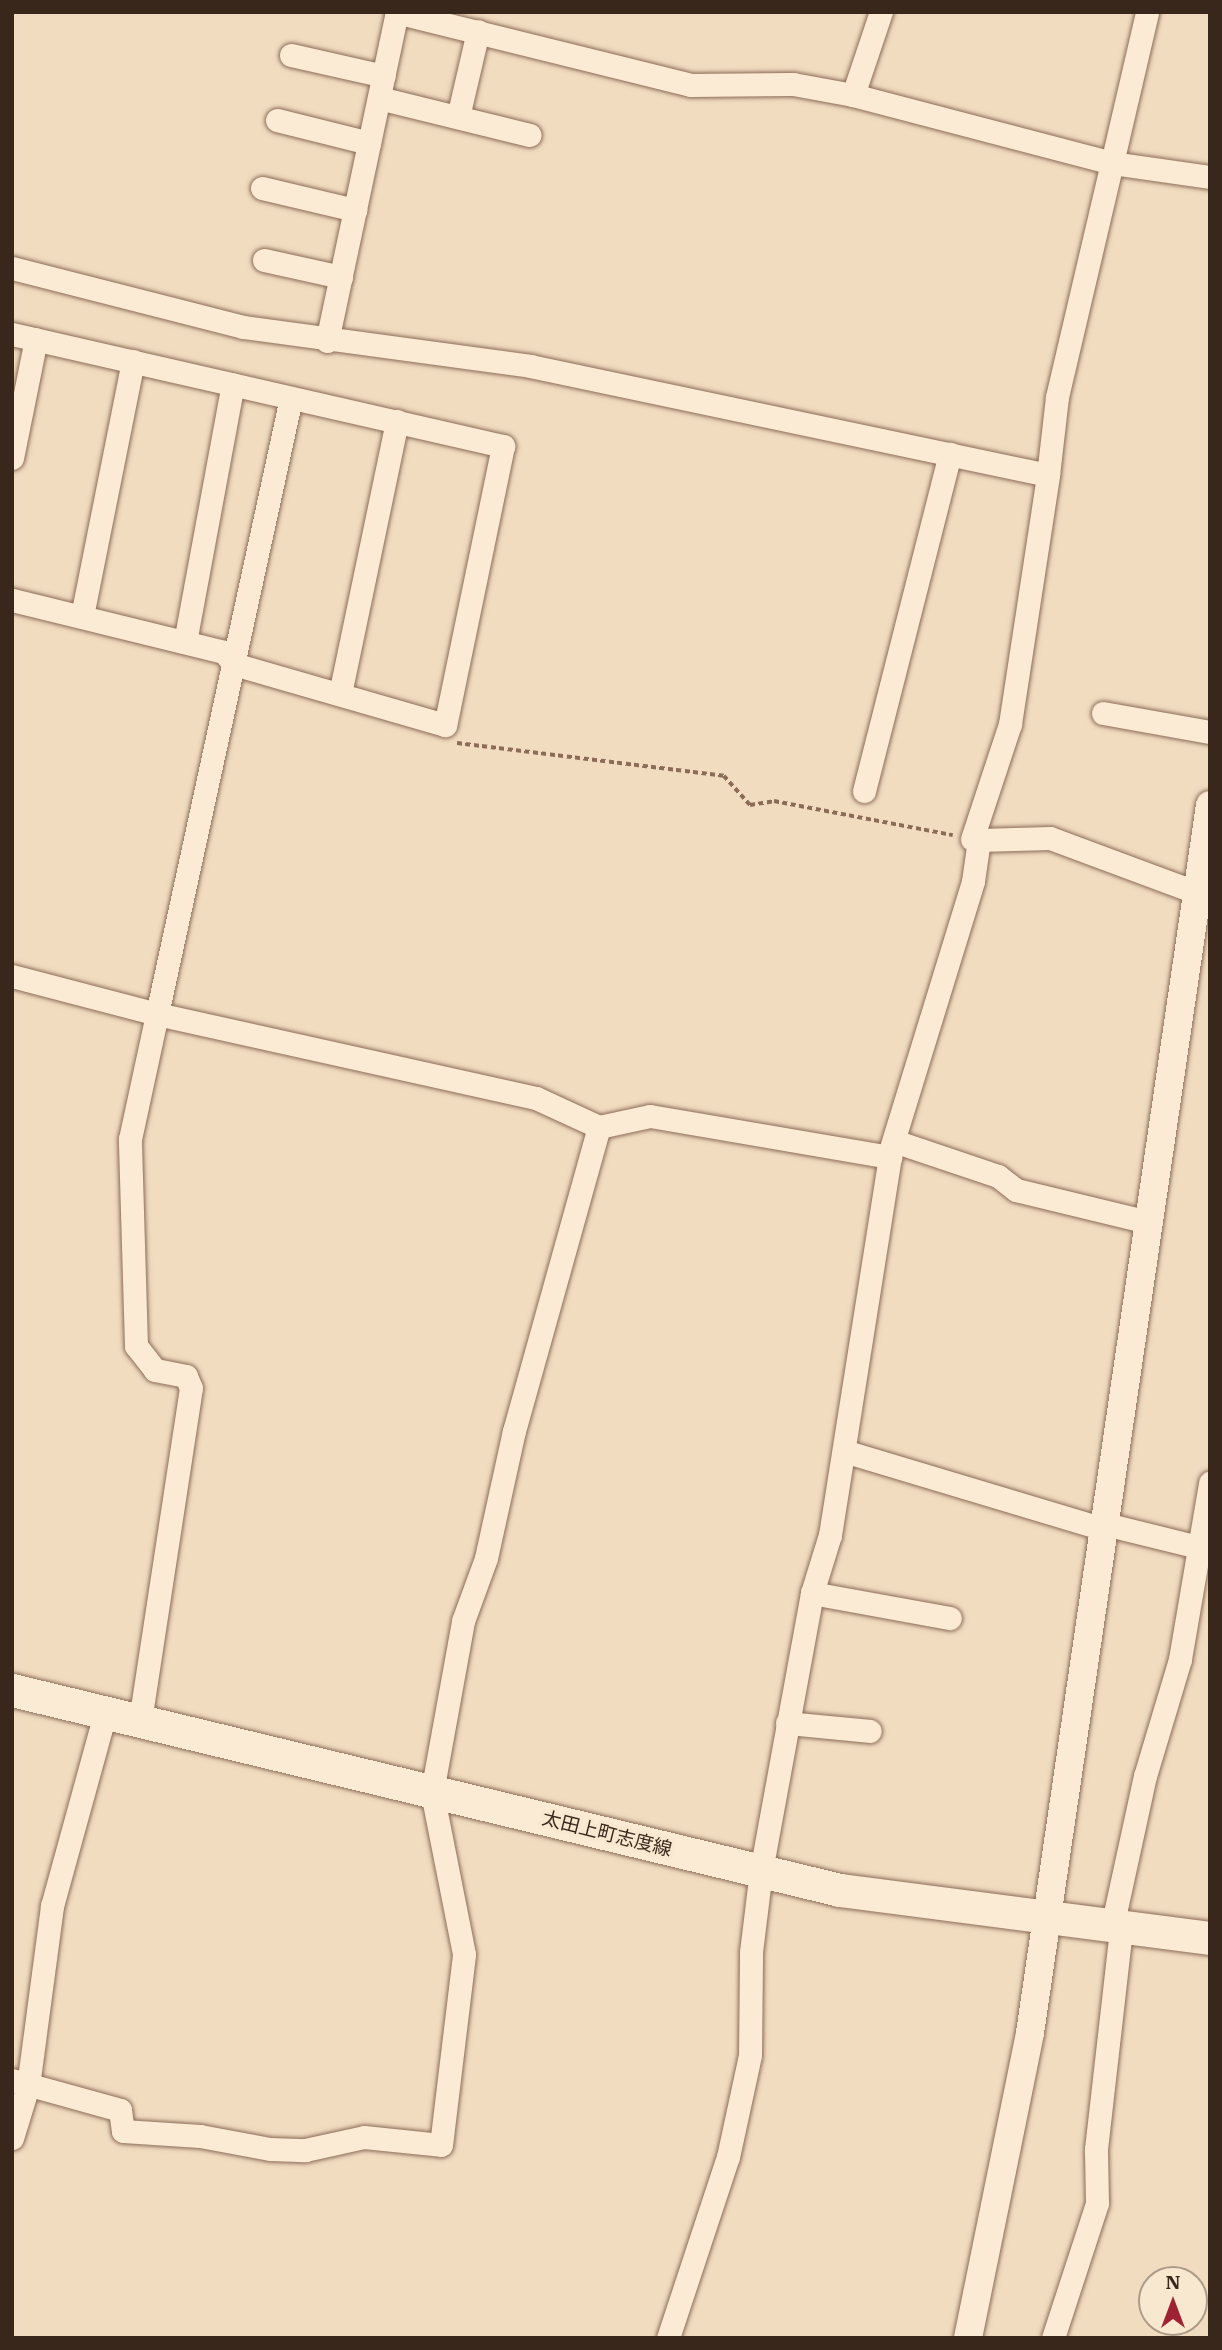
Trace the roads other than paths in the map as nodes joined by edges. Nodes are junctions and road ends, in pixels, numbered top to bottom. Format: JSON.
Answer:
{"nodes":[{"id":1,"x":397,"y":12,"type":"edge"},
{"id":2,"x":881,"y":12,"type":"edge"},
{"id":3,"x":1147,"y":12,"type":"edge"},
{"id":4,"x":441,"y":17,"type":"edge"},
{"id":5,"x":478,"y":31,"type":"junction"},
{"id":6,"x":292,"y":55,"type":"dead end"},
{"id":7,"x":381,"y":87,"type":"junction"},
{"id":8,"x":853,"y":95,"type":"junction"},
{"id":9,"x":458,"y":117,"type":"junction"},
{"id":10,"x":277,"y":120,"type":"dead end"},
{"id":11,"x":530,"y":135,"type":"dead end"},
{"id":12,"x":369,"y":143,"type":"junction"},
{"id":13,"x":1112,"y":163,"type":"junction"},
{"id":14,"x":1210,"y":177,"type":"edge"},
{"id":15,"x":262,"y":188,"type":"dead end"},
{"id":16,"x":355,"y":210,"type":"junction"},
{"id":17,"x":264,"y":260,"type":"dead end"},
{"id":18,"x":12,"y":268,"type":"edge"},
{"id":19,"x":341,"y":277,"type":"junction"},
{"id":20,"x":12,"y":334,"type":"edge"},
{"id":21,"x":36,"y":339,"type":"junction"},
{"id":22,"x":327,"y":341,"type":"junction"},
{"id":23,"x":133,"y":361,"type":"junction"},
{"id":24,"x":233,"y":384,"type":"junction"},
{"id":25,"x":292,"y":398,"type":"junction"},
{"id":26,"x":397,"y":421,"type":"junction"},
{"id":27,"x":950,"y":454,"type":"junction"},
{"id":28,"x":12,"y":458,"type":"edge"},
{"id":29,"x":1048,"y":475,"type":"junction"},
{"id":30,"x":12,"y":600,"type":"edge"},
{"id":31,"x":82,"y":616,"type":"junction"},
{"id":32,"x":185,"y":642,"type":"junction"},
{"id":33,"x":234,"y":664,"type":"junction"},
{"id":34,"x":341,"y":694,"type":"junction"},
{"id":35,"x":1103,"y":713,"type":"dead end"},
{"id":36,"x":1210,"y":732,"type":"edge"},
{"id":37,"x":864,"y":791,"type":"dead end"},
{"id":38,"x":1210,"y":805,"type":"edge"},
{"id":39,"x":972,"y":839,"type":"road end"},
{"id":40,"x":1199,"y":898,"type":"edge"},
{"id":41,"x":12,"y":976,"type":"edge"},
{"id":42,"x":156,"y":1014,"type":"junction"},
{"id":43,"x":599,"y":1127,"type":"junction"},
{"id":44,"x":892,"y":1149,"type":"junction"},
{"id":45,"x":1148,"y":1222,"type":"junction"},
{"id":46,"x":844,"y":1451,"type":"junction"},
{"id":47,"x":1210,"y":1483,"type":"edge"},
{"id":48,"x":1104,"y":1526,"type":"junction"},
{"id":49,"x":1204,"y":1549,"type":"edge"},
{"id":50,"x":812,"y":1593,"type":"junction"},
{"id":51,"x":950,"y":1618,"type":"dead end"},
{"id":52,"x":12,"y":1690,"type":"edge"},
{"id":53,"x":105,"y":1713,"type":"junction"},
{"id":54,"x":140,"y":1721,"type":"junction"},
{"id":55,"x":787,"y":1723,"type":"junction"},
{"id":56,"x":870,"y":1731,"type":"dead end"},
{"id":57,"x":432,"y":1792,"type":"junction"},
{"id":58,"x":761,"y":1871,"type":"junction"},
{"id":59,"x":1045,"y":1919,"type":"junction"},
{"id":60,"x":1117,"y":1927,"type":"junction"},
{"id":61,"x":1210,"y":1938,"type":"edge"},
{"id":62,"x":17,"y":2073,"type":"edge"},
{"id":63,"x":12,"y":2138,"type":"edge"},
{"id":64,"x":668,"y":2338,"type":"edge"},
{"id":65,"x":968,"y":2338,"type":"edge"},
{"id":66,"x":1053,"y":2338,"type":"edge"}],
"edges":[{"from":1,"to":4,"type":"street"},
{"from":1,"to":7,"type":"street"},
{"from":2,"to":8,"type":"street"},
{"from":3,"to":13,"type":"street"},
{"from":4,"to":5,"type":"street"},
{"from":5,"to":8,"type":"street"},
{"from":5,"to":9,"type":"street"},
{"from":6,"to":7,"type":"street"},
{"from":7,"to":9,"type":"street"},
{"from":7,"to":12,"type":"street"},
{"from":8,"to":13,"type":"street"},
{"from":9,"to":11,"type":"street"},
{"from":10,"to":12,"type":"street"},
{"from":12,"to":16,"type":"street"},
{"from":13,"to":14,"type":"street"},
{"from":13,"to":29,"type":"street"},
{"from":15,"to":16,"type":"street"},
{"from":16,"to":19,"type":"street"},
{"from":17,"to":19,"type":"street"},
{"from":18,"to":22,"type":"street"},
{"from":19,"to":22,"type":"street"},
{"from":20,"to":21,"type":"street"},
{"from":21,"to":23,"type":"street"},
{"from":21,"to":28,"type":"street"},
{"from":22,"to":27,"type":"street"},
{"from":23,"to":24,"type":"street"},
{"from":23,"to":31,"type":"street"},
{"from":24,"to":25,"type":"street"},
{"from":24,"to":32,"type":"street"},
{"from":25,"to":26,"type":"street"},
{"from":25,"to":33,"type":"street"},
{"from":26,"to":34,"type":"street"},
{"from":26,"to":34,"type":"street"},
{"from":27,"to":29,"type":"street"},
{"from":27,"to":37,"type":"street"},
{"from":29,"to":39,"type":"street"},
{"from":30,"to":31,"type":"street"},
{"from":31,"to":32,"type":"street"},
{"from":32,"to":33,"type":"street"},
{"from":33,"to":34,"type":"street"},
{"from":33,"to":42,"type":"street"},
{"from":35,"to":36,"type":"street"},
{"from":38,"to":40,"type":"street"},
{"from":40,"to":44,"type":"street"},
{"from":40,"to":45,"type":"street"},
{"from":41,"to":42,"type":"street"},
{"from":42,"to":43,"type":"street"},
{"from":42,"to":54,"type":"street"},
{"from":43,"to":44,"type":"street"},
{"from":43,"to":57,"type":"street"},
{"from":44,"to":45,"type":"street"},
{"from":44,"to":46,"type":"street"},
{"from":45,"to":48,"type":"street"},
{"from":46,"to":48,"type":"street"},
{"from":46,"to":50,"type":"street"},
{"from":47,"to":49,"type":"street"},
{"from":48,"to":49,"type":"street"},
{"from":48,"to":59,"type":"street"},
{"from":49,"to":60,"type":"street"},
{"from":50,"to":51,"type":"street"},
{"from":50,"to":55,"type":"street"},
{"from":52,"to":53,"type":"main road","name":"太田上町志度線"},
{"from":53,"to":54,"type":"main road","name":"太田上町志度線"},
{"from":53,"to":62,"type":"street"},
{"from":54,"to":57,"type":"main road","name":"太田上町志度線"},
{"from":55,"to":56,"type":"street"},
{"from":55,"to":58,"type":"street"},
{"from":57,"to":58,"type":"main road","name":"太田上町志度線"},
{"from":57,"to":62,"type":"street"},
{"from":58,"to":59,"type":"main road","name":"太田上町志度線"},
{"from":58,"to":64,"type":"street"},
{"from":59,"to":60,"type":"main road","name":"太田上町志度線"},
{"from":59,"to":65,"type":"street"},
{"from":60,"to":61,"type":"main road","name":"太田上町志度線"},
{"from":60,"to":66,"type":"street"},
{"from":62,"to":63,"type":"street"}]}
